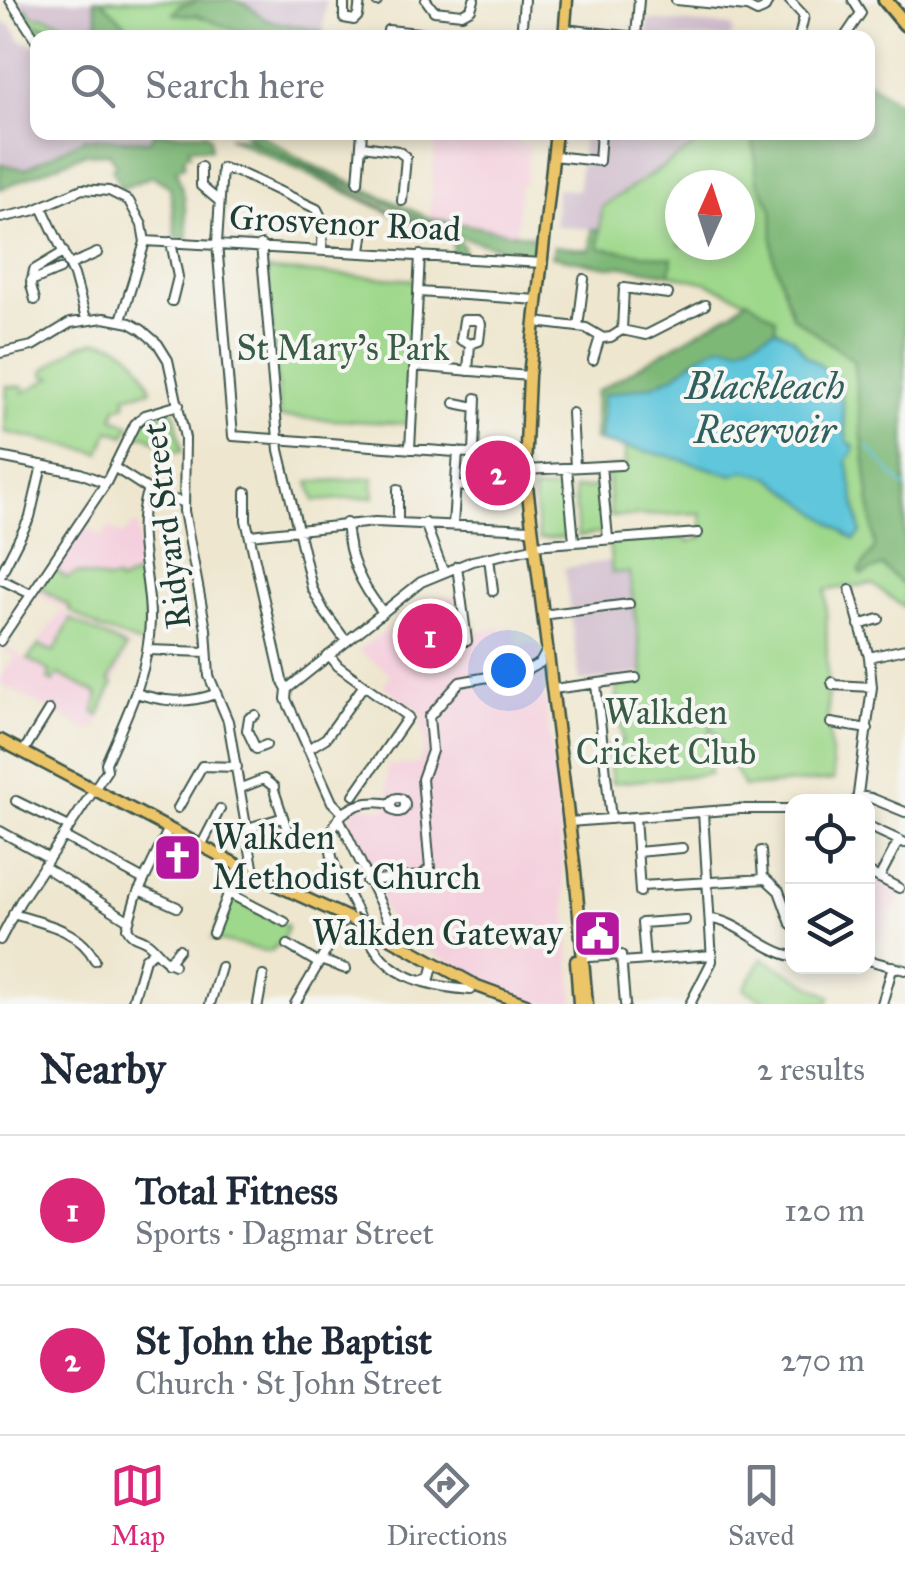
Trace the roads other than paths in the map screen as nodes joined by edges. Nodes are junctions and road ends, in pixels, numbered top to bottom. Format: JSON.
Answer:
{"nodes":[{"id":1,"x":10,"y":0,"type":"edge"},
{"id":2,"x":344,"y":0,"type":"edge"},
{"id":3,"x":360,"y":0,"type":"edge"},
{"id":4,"x":426,"y":0,"type":"edge"},
{"id":5,"x":474,"y":0,"type":"edge"},
{"id":6,"x":524,"y":0,"type":"edge"},
{"id":7,"x":567,"y":0,"type":"edge"},
{"id":8,"x":639,"y":0,"type":"edge"},
{"id":9,"x":676,"y":0,"type":"edge"},
{"id":10,"x":769,"y":0,"type":"edge"},
{"id":11,"x":789,"y":0,"type":"edge"},
{"id":12,"x":853,"y":0,"type":"edge"},
{"id":13,"x":885,"y":0,"type":"edge"},
{"id":14,"x":698,"y":1,"type":"edge"},
{"id":15,"x":905,"y":24,"type":"edge"},
{"id":16,"x":521,"y":30,"type":"edge"},
{"id":17,"x":564,"y":30,"type":"edge"},
{"id":18,"x":636,"y":30,"type":"edge"},
{"id":19,"x":801,"y":30,"type":"edge"},
{"id":20,"x":850,"y":30,"type":"edge"},
{"id":21,"x":30,"y":31,"type":"edge"},
{"id":22,"x":363,"y":140,"type":"edge"},
{"id":23,"x":555,"y":140,"type":"edge"},
{"id":24,"x":600,"y":140,"type":"edge"},
{"id":25,"x":363,"y":146,"type":"junction"},
{"id":26,"x":554,"y":156,"type":"junction"},
{"id":27,"x":201,"y":166,"type":"dead end"},
{"id":28,"x":357,"y":179,"type":"dead end"},
{"id":29,"x":200,"y":186,"type":"junction"},
{"id":30,"x":188,"y":191,"type":"dead end"},
{"id":31,"x":401,"y":198,"type":"dead end"},
{"id":32,"x":219,"y":201,"type":"junction"},
{"id":33,"x":42,"y":207,"type":"junction"},
{"id":34,"x":0,"y":218,"type":"edge"},
{"id":35,"x":365,"y":221,"type":"dead end"},
{"id":36,"x":145,"y":240,"type":"junction"},
{"id":37,"x":171,"y":242,"type":"junction"},
{"id":38,"x":217,"y":243,"type":"junction"},
{"id":39,"x":261,"y":246,"type":"junction"},
{"id":40,"x":322,"y":250,"type":"junction"},
{"id":41,"x":64,"y":252,"type":"junction"},
{"id":42,"x":361,"y":252,"type":"junction"},
{"id":43,"x":92,"y":253,"type":"dead end"},
{"id":44,"x":420,"y":256,"type":"junction"},
{"id":45,"x":543,"y":261,"type":"junction"},
{"id":46,"x":70,"y":264,"type":"junction"},
{"id":47,"x":54,"y":270,"type":"dead end"},
{"id":48,"x":30,"y":274,"type":"junction"},
{"id":49,"x":584,"y":279,"type":"dead end"},
{"id":50,"x":418,"y":292,"type":"junction"},
{"id":51,"x":661,"y":294,"type":"dead end"},
{"id":52,"x":175,"y":296,"type":"dead end"},
{"id":53,"x":35,"y":300,"type":"dead end"},
{"id":54,"x":538,"y":300,"type":"junction"},
{"id":55,"x":698,"y":305,"type":"dead end"},
{"id":56,"x":86,"y":318,"type":"junction"},
{"id":57,"x":121,"y":320,"type":"junction"},
{"id":58,"x":535,"y":322,"type":"junction"},
{"id":59,"x":578,"y":327,"type":"junction"},
{"id":60,"x":622,"y":330,"type":"junction"},
{"id":61,"x":600,"y":337,"type":"junction"},
{"id":62,"x":470,"y":344,"type":"dead end"},
{"id":63,"x":0,"y":353,"type":"edge"},
{"id":64,"x":594,"y":361,"type":"dead end"},
{"id":65,"x":414,"y":366,"type":"junction"},
{"id":66,"x":468,"y":371,"type":"junction"},
{"id":67,"x":528,"y":376,"type":"junction"},
{"id":68,"x":457,"y":400,"type":"dead end"},
{"id":69,"x":180,"y":405,"type":"junction"},
{"id":70,"x":572,"y":413,"type":"dead end"},
{"id":71,"x":278,"y":439,"type":"junction"},
{"id":72,"x":410,"y":448,"type":"junction"},
{"id":73,"x":458,"y":452,"type":"junction"},
{"id":74,"x":474,"y":453,"type":"junction"},
{"id":75,"x":525,"y":456,"type":"junction"},
{"id":76,"x":0,"y":457,"type":"edge"},
{"id":77,"x":42,"y":465,"type":"junction"},
{"id":78,"x":621,"y":465,"type":"dead end"},
{"id":79,"x":601,"y":466,"type":"junction"},
{"id":80,"x":115,"y":468,"type":"junction"},
{"id":81,"x":571,"y":468,"type":"junction"},
{"id":82,"x":525,"y":470,"type":"junction"},
{"id":83,"x":106,"y":483,"type":"junction"},
{"id":84,"x":456,"y":486,"type":"junction"},
{"id":85,"x":148,"y":489,"type":"junction"},
{"id":86,"x":398,"y":489,"type":"dead end"},
{"id":87,"x":526,"y":491,"type":"junction"},
{"id":88,"x":246,"y":492,"type":"dead end"},
{"id":89,"x":184,"y":502,"type":"junction"},
{"id":90,"x":398,"y":522,"type":"junction"},
{"id":91,"x":346,"y":523,"type":"junction"},
{"id":92,"x":425,"y":523,"type":"junction"},
{"id":93,"x":453,"y":525,"type":"junction"},
{"id":94,"x":299,"y":527,"type":"junction"},
{"id":95,"x":530,"y":529,"type":"junction"},
{"id":96,"x":250,"y":535,"type":"junction"},
{"id":97,"x":692,"y":535,"type":"dead end"},
{"id":98,"x":608,"y":538,"type":"junction"},
{"id":99,"x":574,"y":541,"type":"junction"},
{"id":100,"x":533,"y":546,"type":"junction"},
{"id":101,"x":489,"y":557,"type":"junction"},
{"id":102,"x":457,"y":566,"type":"junction"},
{"id":103,"x":443,"y":571,"type":"junction"},
{"id":104,"x":0,"y":577,"type":"edge"},
{"id":105,"x":494,"y":587,"type":"dead end"},
{"id":106,"x":853,"y":593,"type":"dead end"},
{"id":107,"x":31,"y":594,"type":"junction"},
{"id":108,"x":629,"y":604,"type":"dead end"},
{"id":109,"x":382,"y":612,"type":"junction"},
{"id":110,"x":542,"y":615,"type":"junction"},
{"id":111,"x":878,"y":619,"type":"dead end"},
{"id":112,"x":859,"y":624,"type":"junction"},
{"id":113,"x":469,"y":638,"type":"dead end"},
{"id":114,"x":0,"y":642,"type":"edge"},
{"id":115,"x":346,"y":642,"type":"junction"},
{"id":116,"x":547,"y":647,"type":"junction"},
{"id":117,"x":148,"y":650,"type":"junction"},
{"id":118,"x":905,"y":650,"type":"edge"},
{"id":119,"x":208,"y":652,"type":"junction"},
{"id":120,"x":328,"y":655,"type":"junction"},
{"id":121,"x":869,"y":657,"type":"junction"},
{"id":122,"x":551,"y":669,"type":"junction"},
{"id":123,"x":528,"y":670,"type":"junction"},
{"id":124,"x":515,"y":672,"type":"junction"},
{"id":125,"x":636,"y":678,"type":"dead end"},
{"id":126,"x":832,"y":682,"type":"dead end"},
{"id":127,"x":596,"y":684,"type":"junction"},
{"id":128,"x":364,"y":685,"type":"junction"},
{"id":129,"x":872,"y":687,"type":"junction"},
{"id":130,"x":287,"y":689,"type":"junction"},
{"id":131,"x":553,"y":690,"type":"junction"},
{"id":132,"x":136,"y":693,"type":"junction"},
{"id":133,"x":215,"y":694,"type":"junction"},
{"id":134,"x":49,"y":710,"type":"dead end"},
{"id":135,"x":255,"y":715,"type":"dead end"},
{"id":136,"x":832,"y":723,"type":"dead end"},
{"id":137,"x":868,"y":728,"type":"junction"},
{"id":138,"x":249,"y":735,"type":"junction"},
{"id":139,"x":0,"y":740,"type":"edge"},
{"id":140,"x":232,"y":742,"type":"junction"},
{"id":141,"x":266,"y":745,"type":"dead end"},
{"id":142,"x":308,"y":749,"type":"junction"},
{"id":143,"x":23,"y":752,"type":"junction"},
{"id":144,"x":237,"y":767,"type":"junction"},
{"id":145,"x":241,"y":788,"type":"junction"},
{"id":146,"x":94,"y":789,"type":"junction"},
{"id":147,"x":358,"y":793,"type":"dead end"},
{"id":148,"x":858,"y":794,"type":"edge"},
{"id":149,"x":292,"y":798,"type":"dead end"},
{"id":150,"x":875,"y":800,"type":"edge"},
{"id":151,"x":16,"y":801,"type":"dead end"},
{"id":152,"x":280,"y":804,"type":"junction"},
{"id":153,"x":391,"y":804,"type":"dead end"},
{"id":154,"x":179,"y":805,"type":"dead end"},
{"id":155,"x":220,"y":809,"type":"dead end"},
{"id":156,"x":785,"y":809,"type":"edge"},
{"id":157,"x":703,"y":812,"type":"junction"},
{"id":158,"x":905,"y":812,"type":"edge"},
{"id":159,"x":341,"y":816,"type":"junction"},
{"id":160,"x":282,"y":818,"type":"junction"},
{"id":161,"x":635,"y":818,"type":"junction"},
{"id":162,"x":611,"y":819,"type":"junction"},
{"id":163,"x":569,"y":822,"type":"junction"},
{"id":164,"x":170,"y":828,"type":"junction"},
{"id":165,"x":248,"y":828,"type":"junction"},
{"id":166,"x":875,"y":829,"type":"edge"},
{"id":167,"x":0,"y":831,"type":"edge"},
{"id":168,"x":66,"y":832,"type":"junction"},
{"id":169,"x":291,"y":841,"type":"dead end"},
{"id":170,"x":902,"y":842,"type":"edge"},
{"id":171,"x":201,"y":846,"type":"junction"},
{"id":172,"x":682,"y":848,"type":"dead end"},
{"id":173,"x":638,"y":852,"type":"junction"},
{"id":174,"x":759,"y":854,"type":"dead end"},
{"id":175,"x":572,"y":855,"type":"junction"},
{"id":176,"x":46,"y":862,"type":"junction"},
{"id":177,"x":239,"y":866,"type":"junction"},
{"id":178,"x":254,"y":874,"type":"junction"},
{"id":179,"x":875,"y":876,"type":"edge"},
{"id":180,"x":388,"y":878,"type":"junction"},
{"id":181,"x":763,"y":878,"type":"junction"},
{"id":182,"x":879,"y":878,"type":"junction"},
{"id":183,"x":144,"y":880,"type":"junction"},
{"id":184,"x":366,"y":881,"type":"junction"},
{"id":185,"x":708,"y":882,"type":"junction"},
{"id":186,"x":899,"y":888,"type":"dead end"},
{"id":187,"x":139,"y":890,"type":"junction"},
{"id":188,"x":372,"y":891,"type":"junction"},
{"id":189,"x":230,"y":894,"type":"junction"},
{"id":190,"x":378,"y":903,"type":"junction"},
{"id":191,"x":177,"y":907,"type":"dead end"},
{"id":192,"x":0,"y":908,"type":"edge"},
{"id":193,"x":785,"y":911,"type":"edge"},
{"id":194,"x":384,"y":914,"type":"junction"},
{"id":195,"x":11,"y":917,"type":"junction"},
{"id":196,"x":350,"y":918,"type":"junction"},
{"id":197,"x":710,"y":919,"type":"junction"},
{"id":198,"x":128,"y":920,"type":"junction"},
{"id":199,"x":685,"y":920,"type":"dead end"},
{"id":200,"x":285,"y":922,"type":"dead end"},
{"id":201,"x":214,"y":927,"type":"dead end"},
{"id":202,"x":371,"y":927,"type":"junction"},
{"id":203,"x":0,"y":940,"type":"edge"},
{"id":204,"x":398,"y":940,"type":"junction"},
{"id":205,"x":288,"y":945,"type":"dead end"},
{"id":206,"x":180,"y":948,"type":"dead end"},
{"id":207,"x":412,"y":949,"type":"junction"},
{"id":208,"x":155,"y":950,"type":"junction"},
{"id":209,"x":785,"y":954,"type":"edge"},
{"id":210,"x":712,"y":955,"type":"junction"},
{"id":211,"x":92,"y":957,"type":"dead end"},
{"id":212,"x":590,"y":957,"type":"dead end"},
{"id":213,"x":622,"y":958,"type":"junction"},
{"id":214,"x":645,"y":960,"type":"junction"},
{"id":215,"x":319,"y":962,"type":"junction"},
{"id":216,"x":875,"y":962,"type":"edge"},
{"id":217,"x":893,"y":966,"type":"junction"},
{"id":218,"x":221,"y":967,"type":"dead end"},
{"id":219,"x":434,"y":967,"type":"junction"},
{"id":220,"x":346,"y":969,"type":"dead end"},
{"id":221,"x":905,"y":970,"type":"edge"},
{"id":222,"x":263,"y":976,"type":"dead end"},
{"id":223,"x":420,"y":981,"type":"junction"},
{"id":224,"x":471,"y":990,"type":"junction"},
{"id":225,"x":136,"y":1003,"type":"edge"},
{"id":226,"x":210,"y":1003,"type":"edge"},
{"id":227,"x":222,"y":1004,"type":"edge"},
{"id":228,"x":258,"y":1004,"type":"edge"},
{"id":229,"x":295,"y":1004,"type":"edge"},
{"id":230,"x":504,"y":1004,"type":"edge"},
{"id":231,"x":526,"y":1004,"type":"edge"},
{"id":232,"x":579,"y":1004,"type":"edge"},
{"id":233,"x":588,"y":1004,"type":"edge"},
{"id":234,"x":625,"y":1004,"type":"edge"},
{"id":235,"x":690,"y":1004,"type":"edge"},
{"id":236,"x":882,"y":1004,"type":"edge"}],
"edges":[{"from":1,"to":21,"type":"street"},
{"from":2,"to":3,"type":"street"},
{"from":4,"to":5,"type":"street"},
{"from":6,"to":16,"type":"street"},
{"from":7,"to":17,"type":"main road"},
{"from":8,"to":18,"type":"street"},
{"from":9,"to":14,"type":"street"},
{"from":10,"to":14,"type":"street"},
{"from":11,"to":19,"type":"street"},
{"from":12,"to":20,"type":"street"},
{"from":13,"to":15,"type":"highway"},
{"from":22,"to":25,"type":"street"},
{"from":23,"to":26,"type":"main road"},
{"from":24,"to":26,"type":"street"},
{"from":25,"to":28,"type":"street"},
{"from":25,"to":31,"type":"street"},
{"from":26,"to":45,"type":"main road"},
{"from":27,"to":29,"type":"street"},
{"from":29,"to":30,"type":"street"},
{"from":29,"to":32,"type":"street"},
{"from":32,"to":38,"type":"street"},
{"from":32,"to":40,"type":"street"},
{"from":33,"to":34,"type":"street"},
{"from":33,"to":36,"type":"street"},
{"from":33,"to":41,"type":"street"},
{"from":35,"to":42,"type":"street"},
{"from":36,"to":37,"type":"street","name":"Grosvenor Road"},
{"from":36,"to":57,"type":"street"},
{"from":37,"to":38,"type":"street","name":"Grosvenor Road"},
{"from":37,"to":52,"type":"street"},
{"from":38,"to":39,"type":"street","name":"Grosvenor Road"},
{"from":38,"to":71,"type":"street"},
{"from":39,"to":40,"type":"street","name":"Grosvenor Road"},
{"from":39,"to":71,"type":"street"},
{"from":40,"to":42,"type":"street","name":"Grosvenor Road"},
{"from":41,"to":46,"type":"street"},
{"from":41,"to":48,"type":"street"},
{"from":42,"to":44,"type":"street","name":"Grosvenor Road"},
{"from":43,"to":46,"type":"street"},
{"from":44,"to":45,"type":"street","name":"Grosvenor Road"},
{"from":44,"to":50,"type":"street"},
{"from":45,"to":54,"type":"main road"},
{"from":46,"to":56,"type":"street"},
{"from":47,"to":48,"type":"street"},
{"from":48,"to":53,"type":"street"},
{"from":49,"to":59,"type":"street"},
{"from":50,"to":54,"type":"street"},
{"from":50,"to":65,"type":"street"},
{"from":51,"to":60,"type":"street"},
{"from":54,"to":58,"type":"main road"},
{"from":55,"to":60,"type":"street"},
{"from":56,"to":57,"type":"street"},
{"from":56,"to":63,"type":"street"},
{"from":57,"to":69,"type":"street","name":"Ridyard Street"},
{"from":58,"to":59,"type":"street"},
{"from":58,"to":67,"type":"main road"},
{"from":59,"to":61,"type":"street"},
{"from":60,"to":61,"type":"street"},
{"from":61,"to":64,"type":"street"},
{"from":62,"to":66,"type":"street"},
{"from":65,"to":66,"type":"street"},
{"from":65,"to":72,"type":"street"},
{"from":66,"to":67,"type":"street"},
{"from":67,"to":75,"type":"main road"},
{"from":68,"to":74,"type":"street"},
{"from":69,"to":80,"type":"street"},
{"from":69,"to":89,"type":"street","name":"Ridyard Street"},
{"from":70,"to":81,"type":"street"},
{"from":71,"to":72,"type":"street"},
{"from":71,"to":94,"type":"street"},
{"from":72,"to":73,"type":"street"},
{"from":73,"to":74,"type":"street"},
{"from":73,"to":84,"type":"street"},
{"from":74,"to":75,"type":"street"},
{"from":75,"to":82,"type":"main road"},
{"from":76,"to":77,"type":"street"},
{"from":77,"to":83,"type":"street"},
{"from":77,"to":104,"type":"street"},
{"from":78,"to":79,"type":"street"},
{"from":79,"to":81,"type":"street"},
{"from":79,"to":98,"type":"street"},
{"from":80,"to":83,"type":"street"},
{"from":80,"to":85,"type":"street"},
{"from":81,"to":82,"type":"street"},
{"from":81,"to":99,"type":"street"},
{"from":82,"to":87,"type":"main road"},
{"from":83,"to":107,"type":"street"},
{"from":84,"to":87,"type":"street"},
{"from":84,"to":93,"type":"street"},
{"from":85,"to":89,"type":"street"},
{"from":85,"to":117,"type":"street"},
{"from":86,"to":90,"type":"street"},
{"from":87,"to":95,"type":"main road"},
{"from":88,"to":96,"type":"street"},
{"from":89,"to":119,"type":"street","name":"Ridyard Street"},
{"from":90,"to":91,"type":"street"},
{"from":90,"to":92,"type":"street"},
{"from":91,"to":94,"type":"street"},
{"from":91,"to":109,"type":"street"},
{"from":92,"to":93,"type":"street"},
{"from":92,"to":103,"type":"street"},
{"from":93,"to":95,"type":"street"},
{"from":94,"to":96,"type":"street"},
{"from":94,"to":115,"type":"street"},
{"from":95,"to":100,"type":"main road"},
{"from":96,"to":130,"type":"street"},
{"from":97,"to":98,"type":"street"},
{"from":98,"to":99,"type":"street"},
{"from":99,"to":100,"type":"street"},
{"from":100,"to":101,"type":"street"},
{"from":100,"to":110,"type":"main road"},
{"from":101,"to":102,"type":"street"},
{"from":101,"to":105,"type":"street"},
{"from":102,"to":103,"type":"street"},
{"from":102,"to":113,"type":"street"},
{"from":103,"to":109,"type":"street"},
{"from":104,"to":107,"type":"street"},
{"from":106,"to":112,"type":"street"},
{"from":107,"to":114,"type":"street"},
{"from":108,"to":110,"type":"street"},
{"from":109,"to":115,"type":"street"},
{"from":110,"to":116,"type":"main road"},
{"from":111,"to":112,"type":"street"},
{"from":112,"to":121,"type":"street"},
{"from":115,"to":120,"type":"street"},
{"from":116,"to":122,"type":"main road"},
{"from":116,"to":123,"type":"street"},
{"from":117,"to":119,"type":"street"},
{"from":117,"to":132,"type":"street"},
{"from":118,"to":121,"type":"street"},
{"from":119,"to":133,"type":"street","name":"Ridyard Street"},
{"from":120,"to":128,"type":"street"},
{"from":120,"to":130,"type":"street"},
{"from":121,"to":129,"type":"street"},
{"from":122,"to":123,"type":"street"},
{"from":122,"to":124,"type":"street"},
{"from":122,"to":131,"type":"main road"},
{"from":123,"to":124,"type":"street"},
{"from":124,"to":180,"type":"street"},
{"from":125,"to":127,"type":"street"},
{"from":126,"to":129,"type":"street"},
{"from":127,"to":131,"type":"street"},
{"from":127,"to":162,"type":"street"},
{"from":128,"to":142,"type":"street"},
{"from":128,"to":147,"type":"street"},
{"from":129,"to":137,"type":"street"},
{"from":130,"to":142,"type":"street"},
{"from":131,"to":163,"type":"main road"},
{"from":132,"to":133,"type":"street"},
{"from":132,"to":146,"type":"street"},
{"from":133,"to":140,"type":"street","name":"Ridyard Street"},
{"from":134,"to":143,"type":"street"},
{"from":135,"to":138,"type":"street"},
{"from":136,"to":137,"type":"street"},
{"from":137,"to":148,"type":"street"},
{"from":138,"to":140,"type":"street"},
{"from":138,"to":141,"type":"street"},
{"from":139,"to":143,"type":"main road"},
{"from":140,"to":144,"type":"street","name":"Ridyard Street"},
{"from":142,"to":159,"type":"street"},
{"from":143,"to":146,"type":"main road"},
{"from":144,"to":145,"type":"street","name":"Ridyard Street"},
{"from":144,"to":154,"type":"street"},
{"from":145,"to":152,"type":"street"},
{"from":145,"to":165,"type":"street","name":"Ridyard Street"},
{"from":146,"to":164,"type":"main road"},
{"from":146,"to":168,"type":"street"},
{"from":149,"to":152,"type":"street"},
{"from":150,"to":158,"type":"street"},
{"from":151,"to":168,"type":"street"},
{"from":152,"to":160,"type":"street"},
{"from":153,"to":159,"type":"street"},
{"from":155,"to":171,"type":"street"},
{"from":156,"to":157,"type":"street"},
{"from":157,"to":161,"type":"street"},
{"from":157,"to":185,"type":"street"},
{"from":159,"to":184,"type":"street"},
{"from":159,"to":223,"type":"street"},
{"from":160,"to":165,"type":"street"},
{"from":160,"to":169,"type":"street"},
{"from":161,"to":162,"type":"street"},
{"from":161,"to":173,"type":"street"},
{"from":162,"to":163,"type":"street"},
{"from":163,"to":175,"type":"main road"},
{"from":164,"to":171,"type":"main road"},
{"from":164,"to":183,"type":"street"},
{"from":165,"to":178,"type":"street","name":"Ridyard Street"},
{"from":166,"to":170,"type":"street"},
{"from":167,"to":176,"type":"street"},
{"from":168,"to":176,"type":"street"},
{"from":168,"to":183,"type":"street"},
{"from":170,"to":182,"type":"street"},
{"from":171,"to":177,"type":"main road"},
{"from":172,"to":173,"type":"street"},
{"from":173,"to":185,"type":"street"},
{"from":174,"to":181,"type":"street"},
{"from":175,"to":232,"type":"main road"},
{"from":175,"to":233,"type":"main road"},
{"from":176,"to":195,"type":"street"},
{"from":176,"to":198,"type":"street"},
{"from":177,"to":178,"type":"main road"},
{"from":177,"to":189,"type":"street"},
{"from":178,"to":196,"type":"main road"},
{"from":179,"to":182,"type":"street"},
{"from":180,"to":184,"type":"street"},
{"from":180,"to":188,"type":"street"},
{"from":181,"to":185,"type":"street"},
{"from":181,"to":193,"type":"street"},
{"from":182,"to":186,"type":"street"},
{"from":183,"to":187,"type":"street"},
{"from":184,"to":188,"type":"street"},
{"from":185,"to":197,"type":"street"},
{"from":187,"to":191,"type":"street"},
{"from":187,"to":198,"type":"street"},
{"from":188,"to":190,"type":"street"},
{"from":189,"to":200,"type":"street"},
{"from":189,"to":201,"type":"street"},
{"from":190,"to":194,"type":"street"},
{"from":190,"to":202,"type":"street"},
{"from":192,"to":195,"type":"street"},
{"from":194,"to":202,"type":"street"},
{"from":194,"to":204,"type":"street"},
{"from":195,"to":203,"type":"street"},
{"from":195,"to":211,"type":"street"},
{"from":196,"to":202,"type":"main road","bridge":true},
{"from":196,"to":215,"type":"street"},
{"from":197,"to":209,"type":"street"},
{"from":197,"to":210,"type":"street"},
{"from":198,"to":208,"type":"street"},
{"from":199,"to":214,"type":"street"},
{"from":202,"to":204,"type":"main road"},
{"from":204,"to":207,"type":"main road"},
{"from":205,"to":215,"type":"street"},
{"from":206,"to":208,"type":"street"},
{"from":207,"to":219,"type":"main road"},
{"from":207,"to":231,"type":"main road"},
{"from":208,"to":225,"type":"street"},
{"from":210,"to":214,"type":"street"},
{"from":210,"to":235,"type":"street"},
{"from":212,"to":213,"type":"street"},
{"from":213,"to":214,"type":"street"},
{"from":213,"to":234,"type":"street"},
{"from":215,"to":220,"type":"street"},
{"from":215,"to":229,"type":"street"},
{"from":216,"to":217,"type":"street"},
{"from":217,"to":221,"type":"street"},
{"from":217,"to":236,"type":"street"},
{"from":218,"to":226,"type":"street"},
{"from":219,"to":223,"type":"street"},
{"from":219,"to":224,"type":"main road"},
{"from":222,"to":228,"type":"street"},
{"from":223,"to":224,"type":"street"},
{"from":224,"to":230,"type":"main road"},
{"from":226,"to":227,"type":"street"}]}
